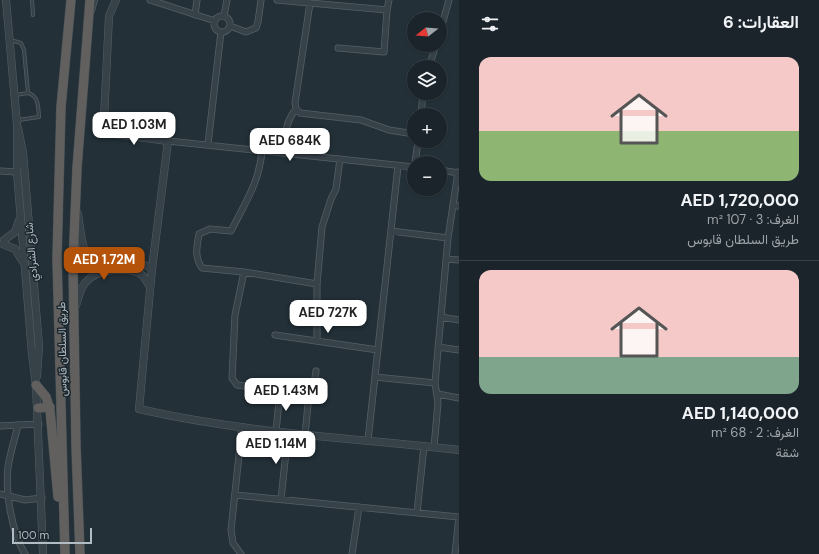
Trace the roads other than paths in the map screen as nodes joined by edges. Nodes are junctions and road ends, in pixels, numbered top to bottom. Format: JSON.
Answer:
{"nodes":[{"id":1,"x":6,"y":0,"type":"edge"},
{"id":2,"x":32,"y":0,"type":"edge"},
{"id":3,"x":66,"y":0,"type":"edge"},
{"id":4,"x":71,"y":0,"type":"edge"},
{"id":5,"x":90,"y":0,"type":"edge"},
{"id":6,"x":96,"y":0,"type":"edge"},
{"id":7,"x":110,"y":0,"type":"edge"},
{"id":8,"x":116,"y":0,"type":"edge"},
{"id":9,"x":150,"y":0,"type":"edge"},
{"id":10,"x":197,"y":0,"type":"edge"},
{"id":11,"x":227,"y":0,"type":"edge"},
{"id":12,"x":261,"y":0,"type":"edge"},
{"id":13,"x":277,"y":0,"type":"edge"},
{"id":14,"x":389,"y":0,"type":"edge"},
{"id":15,"x":449,"y":0,"type":"edge"},
{"id":16,"x":310,"y":3,"type":"junction"},
{"id":17,"x":3,"y":10,"type":"edge"},
{"id":18,"x":387,"y":10,"type":"junction"},
{"id":19,"x":446,"y":12,"type":"edge"},
{"id":20,"x":33,"y":15,"type":"dead end"},
{"id":21,"x":195,"y":15,"type":"junction"},
{"id":22,"x":109,"y":16,"type":"junction"},
{"id":23,"x":224,"y":16,"type":"junction"},
{"id":24,"x":216,"y":21,"type":"junction"},
{"id":25,"x":230,"y":26,"type":"junction"},
{"id":26,"x":88,"y":31,"type":"junction"},
{"id":27,"x":221,"y":32,"type":"junction"},
{"id":28,"x":9,"y":40,"type":"junction"},
{"id":29,"x":338,"y":48,"type":"dead end"},
{"id":30,"x":66,"y":54,"type":"junction"},
{"id":31,"x":28,"y":92,"type":"junction"},
{"id":32,"x":14,"y":95,"type":"junction"},
{"id":33,"x":296,"y":109,"type":"junction"},
{"id":34,"x":17,"y":122,"type":"junction"},
{"id":35,"x":407,"y":133,"type":"edge"},
{"id":36,"x":168,"y":140,"type":"junction"},
{"id":37,"x":208,"y":144,"type":"junction"},
{"id":38,"x":262,"y":150,"type":"junction"},
{"id":39,"x":284,"y":153,"type":"junction"},
{"id":40,"x":340,"y":159,"type":"junction"},
{"id":41,"x":398,"y":166,"type":"junction"},
{"id":42,"x":407,"y":167,"type":"edge"},
{"id":43,"x":0,"y":170,"type":"edge"},
{"id":44,"x":447,"y":171,"type":"edge"},
{"id":45,"x":17,"y":172,"type":"junction"},
{"id":46,"x":458,"y":172,"type":"edge"},
{"id":47,"x":75,"y":204,"type":"junction"},
{"id":48,"x":456,"y":206,"type":"edge"},
{"id":49,"x":20,"y":210,"type":"junction"},
{"id":50,"x":391,"y":231,"type":"junction"},
{"id":51,"x":26,"y":238,"type":"junction"},
{"id":52,"x":448,"y":238,"type":"junction"},
{"id":53,"x":2,"y":242,"type":"edge"},
{"id":54,"x":154,"y":253,"type":"junction"},
{"id":55,"x":446,"y":259,"type":"junction"},
{"id":56,"x":459,"y":260,"type":"edge"},
{"id":57,"x":139,"y":264,"type":"junction"},
{"id":58,"x":152,"y":269,"type":"junction"},
{"id":59,"x":138,"y":272,"type":"junction"},
{"id":60,"x":244,"y":272,"type":"junction"},
{"id":61,"x":26,"y":274,"type":"junction"},
{"id":62,"x":317,"y":284,"type":"junction"},
{"id":63,"x":150,"y":287,"type":"junction"},
{"id":64,"x":73,"y":311,"type":"junction"},
{"id":65,"x":441,"y":317,"type":"junction"},
{"id":66,"x":459,"y":320,"type":"edge"},
{"id":67,"x":275,"y":335,"type":"dead end"},
{"id":68,"x":317,"y":341,"type":"junction"},
{"id":69,"x":438,"y":347,"type":"junction"},
{"id":70,"x":378,"y":350,"type":"junction"},
{"id":71,"x":459,"y":350,"type":"edge"},
{"id":72,"x":316,"y":371,"type":"dead end"},
{"id":73,"x":375,"y":377,"type":"junction"},
{"id":74,"x":36,"y":383,"type":"junction"},
{"id":75,"x":435,"y":383,"type":"junction"},
{"id":76,"x":280,"y":390,"type":"junction"},
{"id":77,"x":309,"y":394,"type":"junction"},
{"id":78,"x":438,"y":394,"type":"junction"},
{"id":79,"x":459,"y":398,"type":"edge"},
{"id":80,"x":50,"y":407,"type":"junction"},
{"id":81,"x":38,"y":408,"type":"junction"},
{"id":82,"x":38,"y":424,"type":"junction"},
{"id":83,"x":18,"y":425,"type":"junction"},
{"id":84,"x":0,"y":426,"type":"edge"},
{"id":85,"x":242,"y":427,"type":"junction"},
{"id":86,"x":276,"y":432,"type":"junction"},
{"id":87,"x":288,"y":433,"type":"junction"},
{"id":88,"x":306,"y":435,"type":"junction"},
{"id":89,"x":368,"y":440,"type":"junction"},
{"id":90,"x":424,"y":446,"type":"junction"},
{"id":91,"x":434,"y":447,"type":"junction"},
{"id":92,"x":459,"y":450,"type":"edge"},
{"id":93,"x":0,"y":494,"type":"edge"},
{"id":94,"x":235,"y":495,"type":"junction"},
{"id":95,"x":10,"y":497,"type":"junction"},
{"id":96,"x":42,"y":498,"type":"junction"},
{"id":97,"x":281,"y":499,"type":"junction"},
{"id":98,"x":359,"y":507,"type":"junction"},
{"id":99,"x":417,"y":513,"type":"junction"},
{"id":100,"x":459,"y":517,"type":"edge"},
{"id":101,"x":237,"y":549,"type":"junction"},
{"id":102,"x":64,"y":553,"type":"edge"},
{"id":103,"x":25,"y":554,"type":"edge"},
{"id":104,"x":43,"y":554,"type":"edge"},
{"id":105,"x":80,"y":554,"type":"edge"},
{"id":106,"x":232,"y":554,"type":"edge"},
{"id":107,"x":241,"y":554,"type":"edge"},
{"id":108,"x":352,"y":554,"type":"edge"},
{"id":109,"x":455,"y":554,"type":"edge"}],
"edges":[{"from":1,"to":17,"type":"street","name":"شارع الشرادي"},
{"from":2,"to":20,"type":"lane"},
{"from":3,"to":30,"type":"street"},
{"from":4,"to":30,"type":"highway","name":"طريق السلطان قابوس"},
{"from":5,"to":26,"type":"highway","name":"طريق السلطان قابوس"},
{"from":6,"to":26,"type":"lane"},
{"from":7,"to":22,"type":"street"},
{"from":8,"to":22,"type":"street"},
{"from":9,"to":21,"type":"street"},
{"from":10,"to":21,"type":"street"},
{"from":11,"to":23,"type":"street"},
{"from":12,"to":25,"type":"street"},
{"from":13,"to":16,"type":"street"},
{"from":14,"to":18,"type":"street"},
{"from":15,"to":19,"type":"street"},
{"from":16,"to":18,"type":"street"},
{"from":16,"to":33,"type":"street"},
{"from":17,"to":28,"type":"street","name":"شارع الشرادي"},
{"from":18,"to":29,"type":"street"},
{"from":21,"to":24,"type":"street"},
{"from":22,"to":36,"type":"street"},
{"from":23,"to":24,"type":"street"},
{"from":23,"to":25,"type":"street"},
{"from":24,"to":27,"type":"street"},
{"from":25,"to":27,"type":"street"},
{"from":26,"to":47,"type":"highway","name":"طريق السلطان قابوس"},
{"from":27,"to":37,"type":"street"},
{"from":28,"to":31,"type":"lane"},
{"from":28,"to":32,"type":"street","name":"شارع الشرادي"},
{"from":30,"to":102,"type":"highway","name":"طريق السلطان قابوس"},
{"from":31,"to":32,"type":"lane"},
{"from":31,"to":34,"type":"lane"},
{"from":32,"to":34,"type":"street","name":"شارع الشرادي"},
{"from":33,"to":35,"type":"street"},
{"from":33,"to":39,"type":"street"},
{"from":34,"to":45,"type":"street","name":"شارع الشرادي"},
{"from":34,"to":51,"type":"street","name":"شارع الشرادي"},
{"from":36,"to":37,"type":"street"},
{"from":36,"to":54,"type":"street"},
{"from":37,"to":38,"type":"street"},
{"from":38,"to":39,"type":"street"},
{"from":38,"to":60,"type":"street"},
{"from":39,"to":40,"type":"street"},
{"from":40,"to":41,"type":"street"},
{"from":40,"to":62,"type":"street"},
{"from":41,"to":42,"type":"street"},
{"from":41,"to":50,"type":"street"},
{"from":43,"to":45,"type":"street"},
{"from":44,"to":46,"type":"street"},
{"from":45,"to":49,"type":"street","name":"شارع الشرادي"},
{"from":46,"to":48,"type":"street"},
{"from":47,"to":57,"type":"street"},
{"from":47,"to":64,"type":"highway","name":"طريق السلطان قابوس"},
{"from":48,"to":52,"type":"street"},
{"from":49,"to":51,"type":"street","name":"شارع الشرادي"},
{"from":49,"to":53,"type":"street"},
{"from":50,"to":52,"type":"street"},
{"from":50,"to":70,"type":"street"},
{"from":51,"to":53,"type":"street"},
{"from":51,"to":61,"type":"street","name":"شارع الشرادي"},
{"from":51,"to":74,"type":"street","name":"شارع الشرادي"},
{"from":52,"to":55,"type":"street"},
{"from":53,"to":61,"type":"street"},
{"from":54,"to":57,"type":"street"},
{"from":54,"to":58,"type":"street"},
{"from":55,"to":56,"type":"street"},
{"from":55,"to":65,"type":"street"},
{"from":57,"to":58,"type":"street"},
{"from":58,"to":59,"type":"street"},
{"from":58,"to":63,"type":"street"},
{"from":59,"to":63,"type":"street"},
{"from":59,"to":64,"type":"street"},
{"from":60,"to":62,"type":"street"},
{"from":60,"to":76,"type":"street"},
{"from":61,"to":74,"type":"street","name":"شارع الشرادي"},
{"from":62,"to":68,"type":"street"},
{"from":63,"to":85,"type":"street"},
{"from":64,"to":105,"type":"highway","name":"طريق السلطان قابوس"},
{"from":65,"to":66,"type":"street"},
{"from":65,"to":69,"type":"street"},
{"from":67,"to":68,"type":"street"},
{"from":68,"to":70,"type":"street"},
{"from":69,"to":71,"type":"street"},
{"from":69,"to":75,"type":"street"},
{"from":70,"to":73,"type":"street"},
{"from":72,"to":77,"type":"street"},
{"from":73,"to":75,"type":"street"},
{"from":73,"to":89,"type":"street"},
{"from":74,"to":80,"type":"highway"},
{"from":74,"to":81,"type":"street","name":"شارع الشرادي"},
{"from":75,"to":78,"type":"street"},
{"from":76,"to":77,"type":"street"},
{"from":76,"to":86,"type":"street"},
{"from":77,"to":88,"type":"street"},
{"from":78,"to":79,"type":"street"},
{"from":78,"to":91,"type":"street"},
{"from":80,"to":81,"type":"highway"},
{"from":80,"to":102,"type":"highway"},
{"from":81,"to":82,"type":"street","name":"شارع الشرادي"},
{"from":82,"to":83,"type":"street"},
{"from":82,"to":96,"type":"street","name":"شارع الشرادي"},
{"from":83,"to":84,"type":"street"},
{"from":83,"to":95,"type":"street"},
{"from":85,"to":86,"type":"street"},
{"from":85,"to":94,"type":"street"},
{"from":86,"to":87,"type":"street"},
{"from":87,"to":88,"type":"street"},
{"from":87,"to":97,"type":"street"},
{"from":88,"to":89,"type":"street"},
{"from":89,"to":90,"type":"street"},
{"from":90,"to":91,"type":"street"},
{"from":90,"to":99,"type":"street"},
{"from":91,"to":92,"type":"street"},
{"from":93,"to":95,"type":"street"},
{"from":94,"to":97,"type":"street"},
{"from":94,"to":101,"type":"street"},
{"from":95,"to":96,"type":"street"},
{"from":95,"to":103,"type":"street"},
{"from":96,"to":104,"type":"street","name":"شارع الشرادي"},
{"from":97,"to":98,"type":"street"},
{"from":98,"to":99,"type":"street"},
{"from":98,"to":108,"type":"street"},
{"from":99,"to":100,"type":"street"},
{"from":100,"to":109,"type":"street"},
{"from":101,"to":106,"type":"street"},
{"from":101,"to":107,"type":"street"}]}
